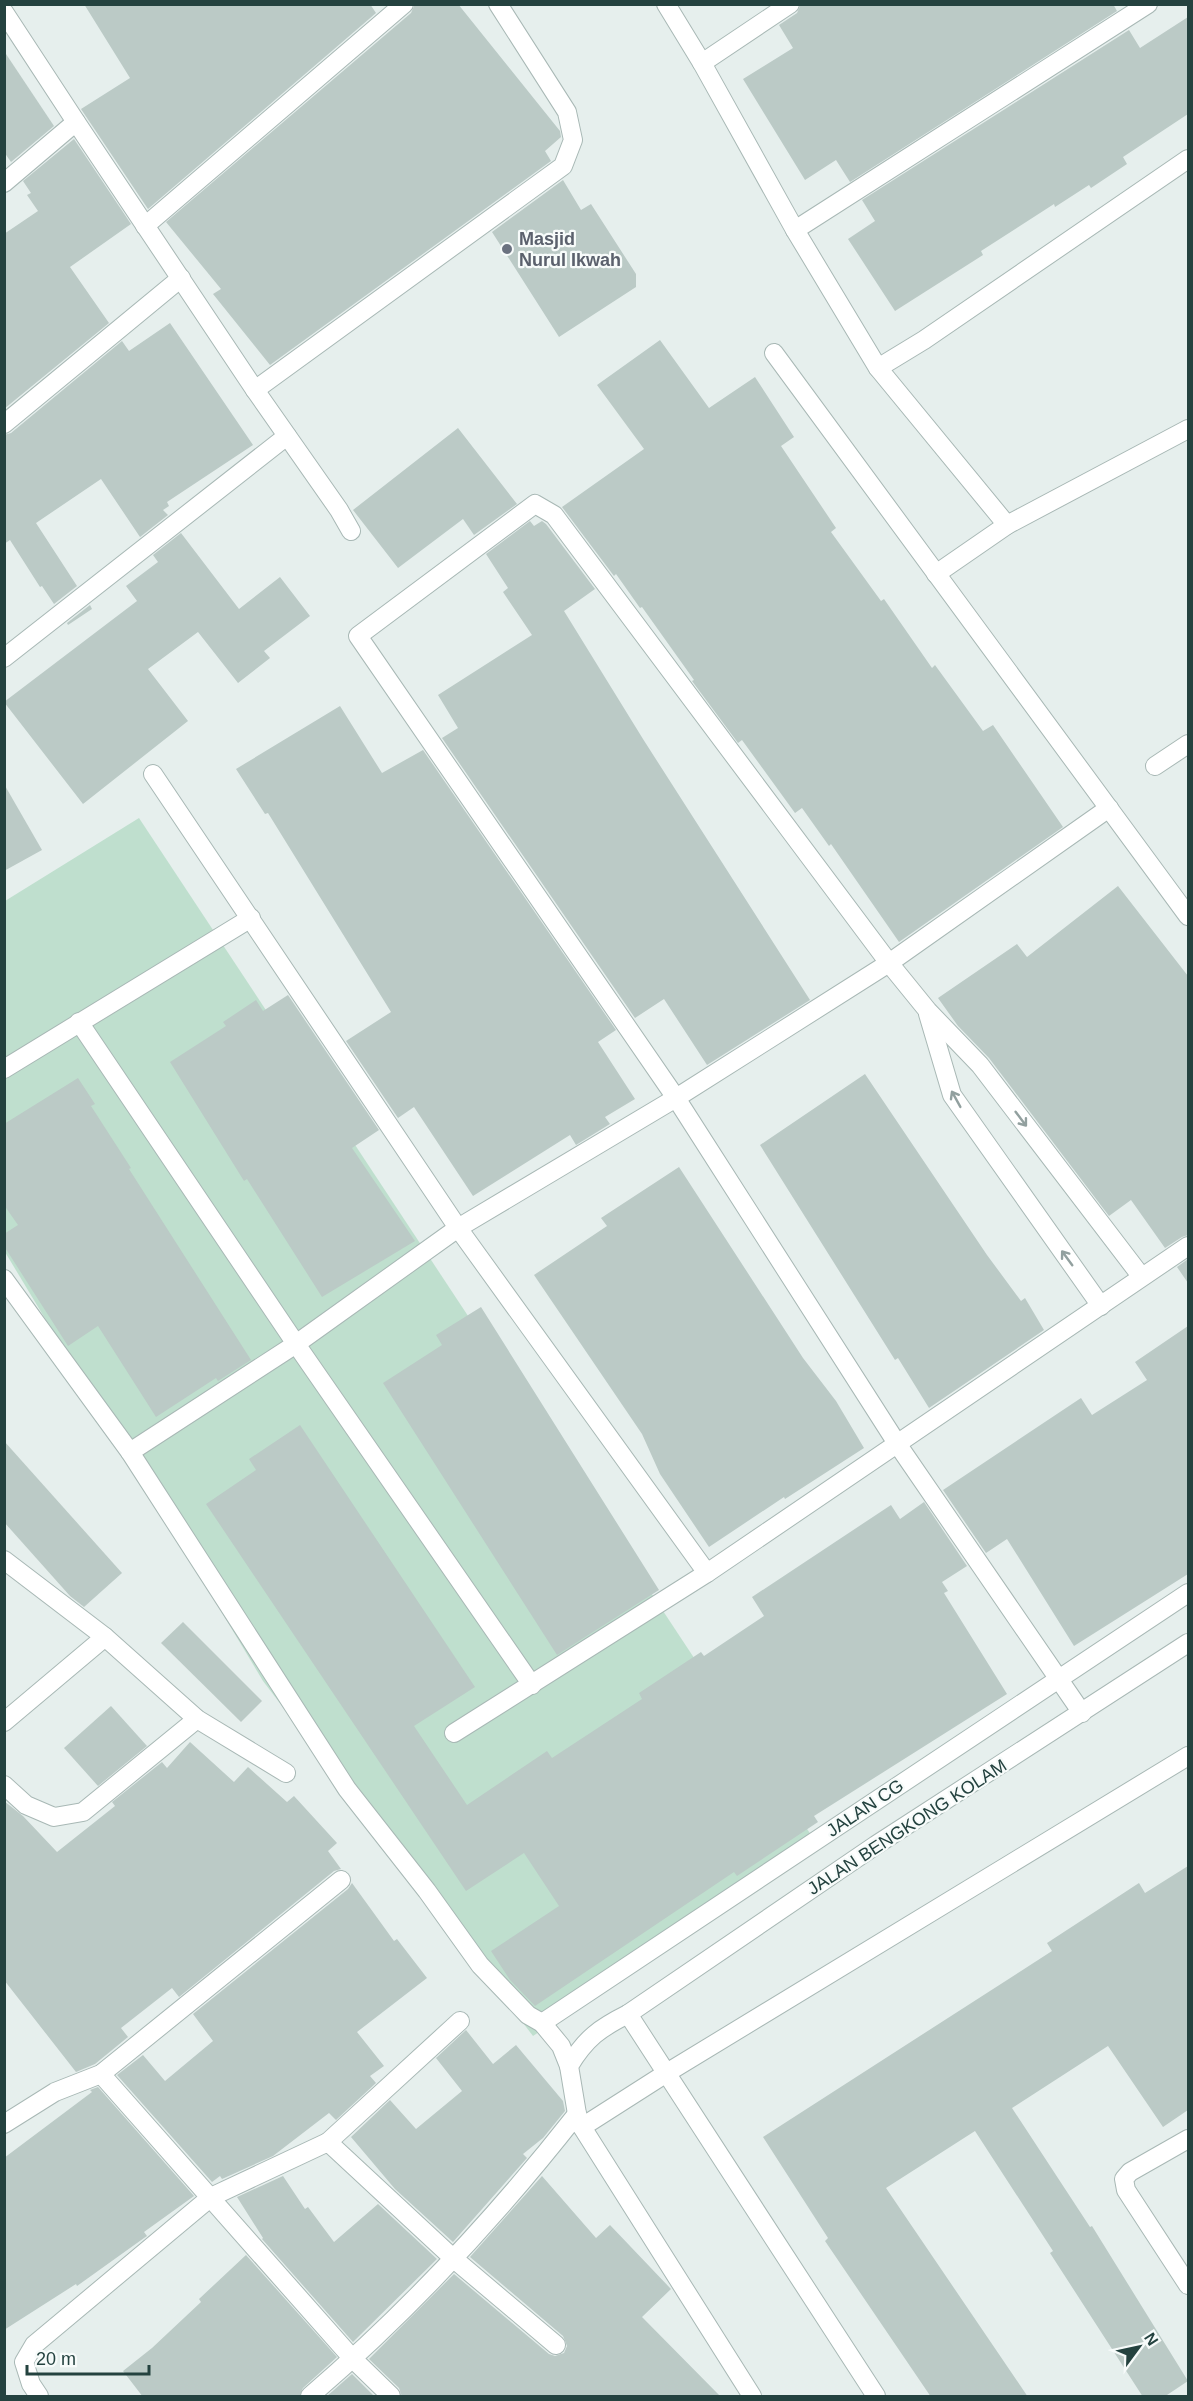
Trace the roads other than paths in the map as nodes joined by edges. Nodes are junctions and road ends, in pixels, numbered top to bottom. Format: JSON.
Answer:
{"nodes":[{"id":1,"x":404,"y":4,"type":"edge"},
{"id":2,"x":498,"y":4,"type":"edge"},
{"id":3,"x":666,"y":4,"type":"edge"},
{"id":4,"x":790,"y":4,"type":"edge"},
{"id":5,"x":1148,"y":4,"type":"edge"},
{"id":6,"x":4,"y":12,"type":"edge"},
{"id":7,"x":702,"y":63,"type":"junction"},
{"id":8,"x":76,"y":122,"type":"junction"},
{"id":9,"x":1188,"y":159,"type":"edge"},
{"id":10,"x":4,"y":183,"type":"edge"},
{"id":11,"x":145,"y":226,"type":"junction"},
{"id":12,"x":795,"y":230,"type":"junction"},
{"id":13,"x":181,"y":278,"type":"junction"},
{"id":14,"x":774,"y":353,"type":"dead end"},
{"id":15,"x":878,"y":368,"type":"junction"},
{"id":16,"x":255,"y":390,"type":"junction"},
{"id":17,"x":4,"y":424,"type":"edge"},
{"id":18,"x":1188,"y":429,"type":"edge"},
{"id":19,"x":287,"y":436,"type":"junction"},
{"id":20,"x":1007,"y":525,"type":"junction"},
{"id":21,"x":351,"y":531,"type":"dead end"},
{"id":22,"x":936,"y":574,"type":"junction"},
{"id":23,"x":4,"y":658,"type":"edge"},
{"id":24,"x":1188,"y":744,"type":"edge"},
{"id":25,"x":1155,"y":766,"type":"dead end"},
{"id":26,"x":153,"y":774,"type":"dead end"},
{"id":27,"x":1109,"y":808,"type":"junction"},
{"id":28,"x":1188,"y":916,"type":"edge"},
{"id":29,"x":251,"y":918,"type":"junction"},
{"id":30,"x":889,"y":963,"type":"junction"},
{"id":31,"x":928,"y":1011,"type":"junction"},
{"id":32,"x":79,"y":1022,"type":"junction"},
{"id":33,"x":4,"y":1069,"type":"edge"},
{"id":34,"x":676,"y":1098,"type":"junction"},
{"id":35,"x":458,"y":1228,"type":"junction"},
{"id":36,"x":1188,"y":1246,"type":"edge"},
{"id":37,"x":1141,"y":1276,"type":"junction"},
{"id":38,"x":4,"y":1279,"type":"edge"},
{"id":39,"x":1101,"y":1306,"type":"junction"},
{"id":40,"x":296,"y":1344,"type":"junction"},
{"id":41,"x":898,"y":1445,"type":"junction"},
{"id":42,"x":130,"y":1452,"type":"junction"},
{"id":43,"x":4,"y":1560,"type":"edge"},
{"id":44,"x":707,"y":1573,"type":"junction"},
{"id":45,"x":1188,"y":1593,"type":"edge"},
{"id":46,"x":105,"y":1637,"type":"junction"},
{"id":47,"x":1188,"y":1643,"type":"edge"},
{"id":48,"x":1059,"y":1680,"type":"junction"},
{"id":49,"x":531,"y":1685,"type":"junction"},
{"id":50,"x":1082,"y":1713,"type":"junction"},
{"id":51,"x":197,"y":1719,"type":"junction"},
{"id":52,"x":4,"y":1722,"type":"edge"},
{"id":53,"x":454,"y":1733,"type":"dead end"},
{"id":54,"x":1188,"y":1756,"type":"edge"},
{"id":55,"x":286,"y":1773,"type":"dead end"},
{"id":56,"x":4,"y":1785,"type":"edge"},
{"id":57,"x":341,"y":1880,"type":"dead end"},
{"id":58,"x":628,"y":2014,"type":"junction"},
{"id":59,"x":460,"y":2021,"type":"dead end"},
{"id":60,"x":542,"y":2022,"type":"junction"},
{"id":61,"x":569,"y":2066,"type":"junction"},
{"id":62,"x":101,"y":2074,"type":"junction"},
{"id":63,"x":665,"y":2074,"type":"junction"},
{"id":64,"x":580,"y":2121,"type":"junction"},
{"id":65,"x":4,"y":2124,"type":"edge"},
{"id":66,"x":1188,"y":2139,"type":"edge"},
{"id":67,"x":328,"y":2142,"type":"junction"},
{"id":68,"x":211,"y":2197,"type":"junction"},
{"id":69,"x":454,"y":2259,"type":"junction"},
{"id":70,"x":1188,"y":2285,"type":"edge"},
{"id":71,"x":556,"y":2345,"type":"dead end"},
{"id":72,"x":353,"y":2359,"type":"junction"},
{"id":73,"x":39,"y":2397,"type":"edge"},
{"id":74,"x":310,"y":2397,"type":"edge"},
{"id":75,"x":391,"y":2397,"type":"edge"},
{"id":76,"x":752,"y":2397,"type":"edge"},
{"id":77,"x":876,"y":2397,"type":"edge"}],
"edges":[{"from":1,"to":11,"type":"street"},
{"from":2,"to":16,"type":"street"},
{"from":3,"to":7,"type":"street"},
{"from":4,"to":7,"type":"street"},
{"from":5,"to":12,"type":"street"},
{"from":6,"to":8,"type":"street"},
{"from":7,"to":12,"type":"street"},
{"from":8,"to":10,"type":"street"},
{"from":8,"to":11,"type":"street"},
{"from":9,"to":15,"type":"street"},
{"from":11,"to":13,"type":"street"},
{"from":12,"to":15,"type":"street"},
{"from":13,"to":16,"type":"street"},
{"from":13,"to":17,"type":"street"},
{"from":14,"to":22,"type":"street"},
{"from":15,"to":20,"type":"street"},
{"from":16,"to":19,"type":"street"},
{"from":18,"to":20,"type":"street"},
{"from":19,"to":21,"type":"street"},
{"from":19,"to":23,"type":"street"},
{"from":20,"to":22,"type":"street"},
{"from":22,"to":27,"type":"street"},
{"from":24,"to":25,"type":"street"},
{"from":26,"to":29,"type":"street"},
{"from":27,"to":28,"type":"street"},
{"from":27,"to":30,"type":"street"},
{"from":29,"to":32,"type":"street"},
{"from":29,"to":35,"type":"street"},
{"from":30,"to":31,"type":"street"},
{"from":30,"to":34,"type":"street"},
{"from":30,"to":34,"type":"street"},
{"from":31,"to":37,"type":"street","one_way":true},
{"from":39,"to":31,"type":"street","one_way":true},
{"from":32,"to":33,"type":"street"},
{"from":32,"to":40,"type":"street"},
{"from":34,"to":35,"type":"street"},
{"from":34,"to":41,"type":"street"},
{"from":35,"to":40,"type":"street"},
{"from":35,"to":44,"type":"street"},
{"from":36,"to":37,"type":"street"},
{"from":37,"to":39,"type":"street"},
{"from":38,"to":42,"type":"street"},
{"from":39,"to":41,"type":"street"},
{"from":40,"to":42,"type":"street"},
{"from":40,"to":49,"type":"street"},
{"from":41,"to":44,"type":"street"},
{"from":41,"to":48,"type":"street"},
{"from":42,"to":60,"type":"street"},
{"from":43,"to":46,"type":"street"},
{"from":44,"to":49,"type":"street"},
{"from":45,"to":48,"type":"street","name":"JALAN CG"},
{"from":46,"to":51,"type":"street"},
{"from":46,"to":52,"type":"street"},
{"from":47,"to":50,"type":"street","name":"JALAN BENGKONG KOLAM"},
{"from":48,"to":50,"type":"street"},
{"from":48,"to":60,"type":"street","name":"JALAN CG"},
{"from":49,"to":53,"type":"street"},
{"from":50,"to":58,"type":"street","name":"JALAN BENGKONG KOLAM"},
{"from":51,"to":55,"type":"street"},
{"from":51,"to":56,"type":"street"},
{"from":54,"to":63,"type":"street"},
{"from":57,"to":62,"type":"street"},
{"from":58,"to":61,"type":"street","name":"JALAN BENGKONG KOLAM"},
{"from":58,"to":63,"type":"street"},
{"from":59,"to":67,"type":"street"},
{"from":60,"to":61,"type":"street"},
{"from":61,"to":64,"type":"street"},
{"from":62,"to":65,"type":"street"},
{"from":62,"to":68,"type":"street"},
{"from":63,"to":64,"type":"street"},
{"from":63,"to":77,"type":"street"},
{"from":64,"to":69,"type":"street"},
{"from":64,"to":76,"type":"street"},
{"from":66,"to":70,"type":"street"},
{"from":67,"to":68,"type":"street"},
{"from":67,"to":69,"type":"street"},
{"from":68,"to":72,"type":"street"},
{"from":68,"to":73,"type":"street"},
{"from":69,"to":71,"type":"street"},
{"from":69,"to":72,"type":"street"},
{"from":72,"to":74,"type":"street"},
{"from":72,"to":75,"type":"street"}]}
